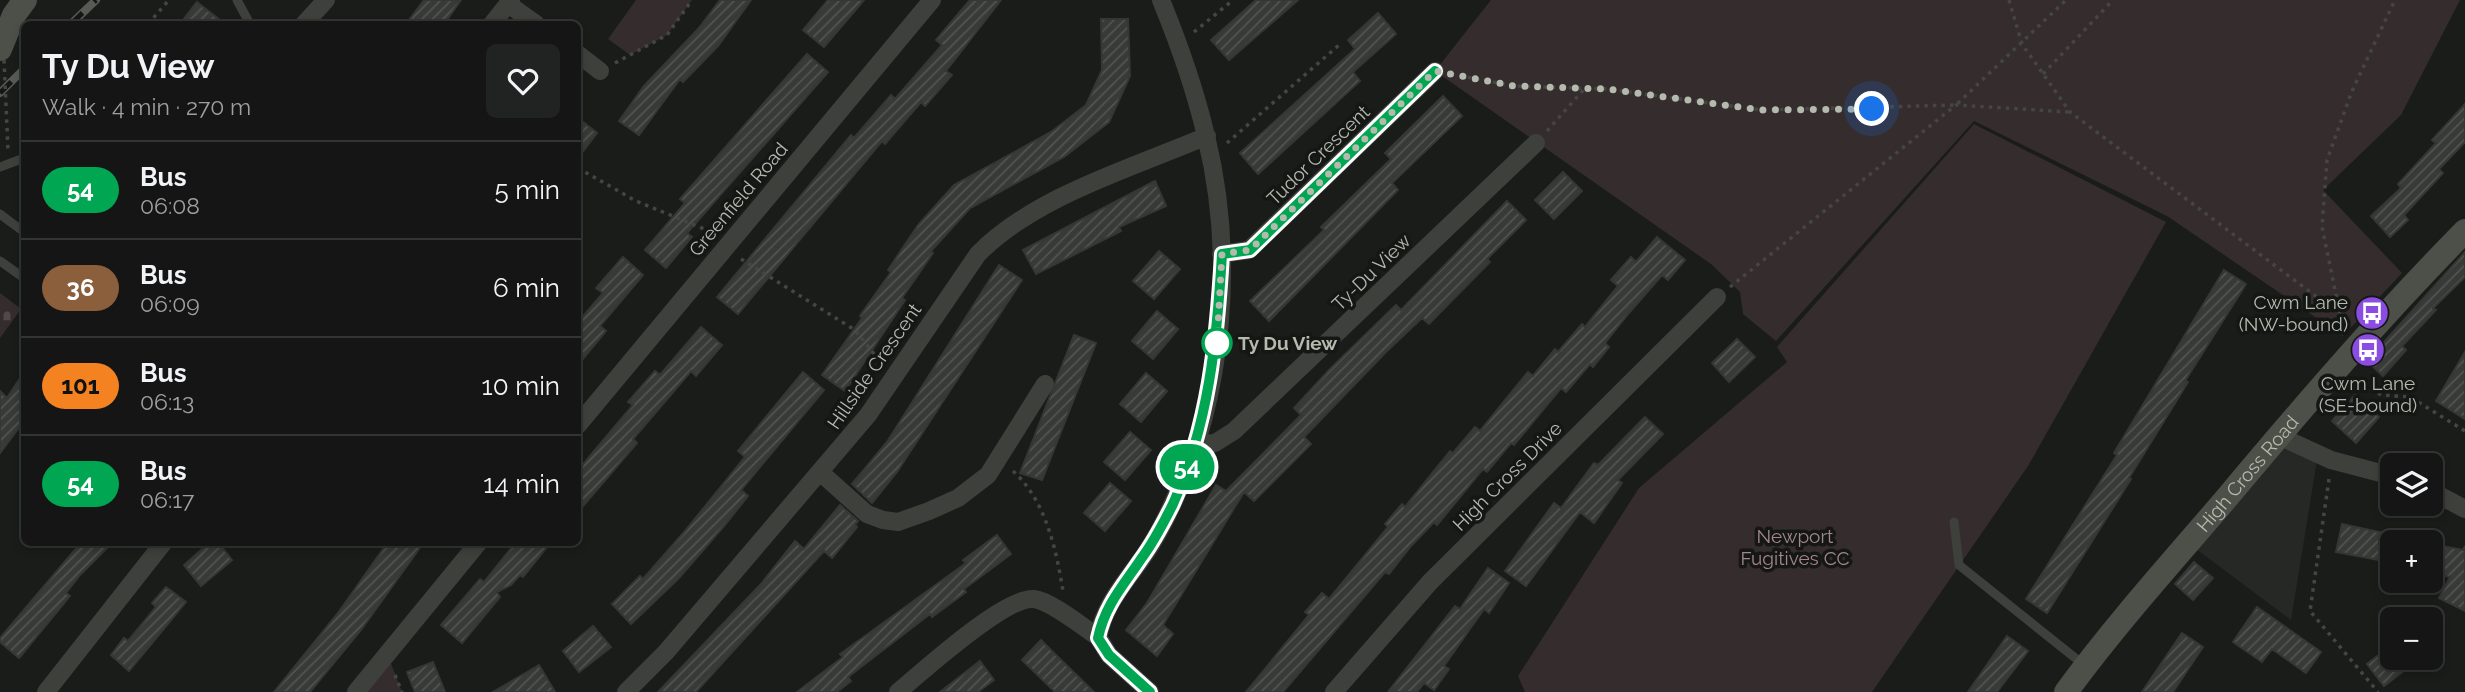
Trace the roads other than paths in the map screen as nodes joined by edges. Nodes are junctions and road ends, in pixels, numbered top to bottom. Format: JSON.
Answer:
{"nodes":[{"id":1,"x":24,"y":0,"type":"edge"},
{"id":2,"x":237,"y":0,"type":"edge"},
{"id":3,"x":326,"y":0,"type":"edge"},
{"id":4,"x":932,"y":0,"type":"edge"},
{"id":5,"x":1161,"y":0,"type":"edge"},
{"id":6,"x":509,"y":2,"type":"edge"},
{"id":7,"x":248,"y":21,"type":"edge"},
{"id":8,"x":307,"y":21,"type":"edge"},
{"id":9,"x":494,"y":21,"type":"edge"},
{"id":10,"x":532,"y":21,"type":"edge"},
{"id":11,"x":2,"y":55,"type":"edge"},
{"id":12,"x":581,"y":56,"type":"edge"},
{"id":13,"x":600,"y":71,"type":"road end"},
{"id":14,"x":1435,"y":71,"type":"road end"},
{"id":15,"x":1207,"y":136,"type":"junction"},
{"id":16,"x":1536,"y":143,"type":"road end"},
{"id":17,"x":21,"y":159,"type":"edge"},
{"id":18,"x":0,"y":166,"type":"edge"},
{"id":19,"x":0,"y":215,"type":"edge"},
{"id":20,"x":21,"y":230,"type":"edge"},
{"id":21,"x":2465,"y":231,"type":"edge"},
{"id":22,"x":1222,"y":254,"type":"junction"},
{"id":23,"x":0,"y":261,"type":"edge"},
{"id":24,"x":21,"y":276,"type":"edge"},
{"id":25,"x":1717,"y":297,"type":"road end"},
{"id":26,"x":1045,"y":384,"type":"dead end"},
{"id":27,"x":581,"y":421,"type":"edge"},
{"id":28,"x":2279,"y":436,"type":"junction"},
{"id":29,"x":1196,"y":444,"type":"junction"},
{"id":30,"x":821,"y":473,"type":"junction"},
{"id":31,"x":2380,"y":474,"type":"edge"},
{"id":32,"x":2443,"y":497,"type":"edge"},
{"id":33,"x":2465,"y":509,"type":"edge"},
{"id":34,"x":1954,"y":522,"type":"dead end"},
{"id":35,"x":161,"y":546,"type":"edge"},
{"id":36,"x":477,"y":546,"type":"edge"},
{"id":37,"x":1098,"y":638,"type":"junction"},
{"id":38,"x":2086,"y":666,"type":"junction"},
{"id":39,"x":46,"y":692,"type":"edge"},
{"id":40,"x":356,"y":692,"type":"edge"},
{"id":41,"x":625,"y":692,"type":"edge"},
{"id":42,"x":898,"y":692,"type":"edge"},
{"id":43,"x":1150,"y":692,"type":"edge"},
{"id":44,"x":1334,"y":692,"type":"edge"},
{"id":45,"x":2066,"y":692,"type":"edge"}],
"edges":[{"from":1,"to":11,"type":"main road"},
{"from":2,"to":7,"type":"lane"},
{"from":3,"to":8,"type":"street"},
{"from":4,"to":27,"type":"street","name":"Greenfield Road"},
{"from":5,"to":15,"type":"street"},
{"from":6,"to":9,"type":"street"},
{"from":6,"to":10,"type":"street"},
{"from":12,"to":13,"type":"street"},
{"from":14,"to":22,"type":"street","name":"Tudor Crescent"},
{"from":15,"to":22,"type":"street"},
{"from":15,"to":30,"type":"street","name":"Hillside Crescent"},
{"from":16,"to":29,"type":"street","name":"Ty-Du View"},
{"from":17,"to":18,"type":"lane"},
{"from":19,"to":20,"type":"lane"},
{"from":21,"to":28,"type":"main road","name":"High Cross Road"},
{"from":22,"to":29,"type":"street"},
{"from":23,"to":24,"type":"lane"},
{"from":25,"to":44,"type":"street","name":"High Cross Drive"},
{"from":26,"to":30,"type":"street"},
{"from":28,"to":31,"type":"street"},
{"from":28,"to":38,"type":"main road","name":"High Cross Road"},
{"from":29,"to":37,"type":"street"},
{"from":30,"to":41,"type":"street","name":"Hillside Crescent"},
{"from":32,"to":33,"type":"street"},
{"from":34,"to":38,"type":"lane"},
{"from":35,"to":39,"type":"street"},
{"from":36,"to":40,"type":"street"},
{"from":37,"to":42,"type":"street"},
{"from":37,"to":43,"type":"street"},
{"from":38,"to":45,"type":"main road","name":"High Cross Road"}]}
